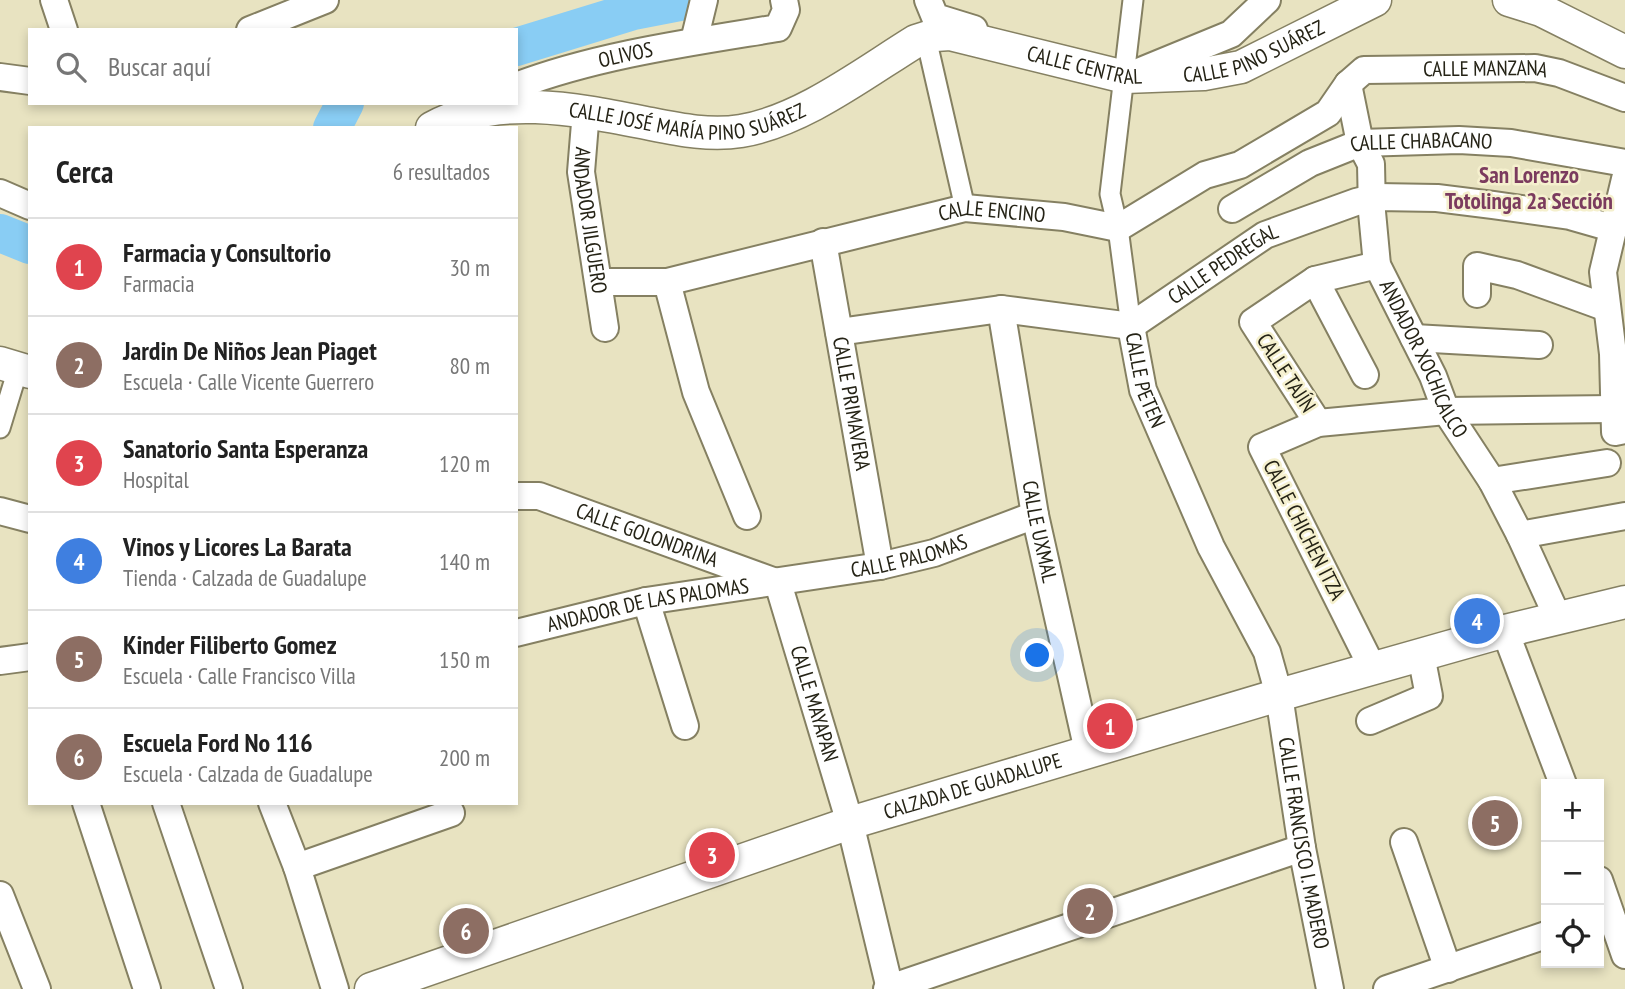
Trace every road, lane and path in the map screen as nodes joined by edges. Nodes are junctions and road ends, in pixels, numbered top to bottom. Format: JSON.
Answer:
{"nodes":[{"id":1,"x":54,"y":0,"type":"edge"},
{"id":2,"x":704,"y":0,"type":"edge"},
{"id":3,"x":784,"y":0,"type":"edge"},
{"id":4,"x":928,"y":0,"type":"edge"},
{"id":5,"x":1133,"y":0,"type":"edge"},
{"id":6,"x":1267,"y":0,"type":"edge"},
{"id":7,"x":1375,"y":0,"type":"edge"},
{"id":8,"x":1509,"y":0,"type":"edge"},
{"id":9,"x":321,"y":1,"type":"edge"},
{"id":10,"x":63,"y":28,"type":"edge"},
{"id":11,"x":255,"y":28,"type":"edge"},
{"id":12,"x":926,"y":38,"type":"junction"},
{"id":13,"x":694,"y":41,"type":"junction"},
{"id":14,"x":1003,"y":48,"type":"junction"},
{"id":15,"x":1625,"y":52,"type":"edge"},
{"id":16,"x":0,"y":77,"type":"edge"},
{"id":17,"x":1125,"y":77,"type":"junction"},
{"id":18,"x":28,"y":81,"type":"edge"},
{"id":19,"x":1348,"y":84,"type":"junction"},
{"id":20,"x":518,"y":85,"type":"edge"},
{"id":21,"x":1625,"y":98,"type":"edge"},
{"id":22,"x":483,"y":107,"type":"edge"},
{"id":23,"x":586,"y":111,"type":"junction"},
{"id":24,"x":436,"y":126,"type":"edge"},
{"id":25,"x":1360,"y":143,"type":"junction"},
{"id":26,"x":1625,"y":163,"type":"edge"},
{"id":27,"x":1625,"y":179,"type":"edge"},
{"id":28,"x":0,"y":193,"type":"edge"},
{"id":29,"x":1372,"y":199,"type":"junction"},
{"id":30,"x":28,"y":205,"type":"edge"},
{"id":31,"x":965,"y":208,"type":"junction"},
{"id":32,"x":1232,"y":209,"type":"dead end"},
{"id":33,"x":1118,"y":228,"type":"junction"},
{"id":34,"x":1612,"y":228,"type":"junction"},
{"id":35,"x":823,"y":242,"type":"junction"},
{"id":36,"x":1377,"y":265,"type":"junction"},
{"id":37,"x":1315,"y":281,"type":"junction"},
{"id":38,"x":599,"y":282,"type":"junction"},
{"id":39,"x":667,"y":282,"type":"junction"},
{"id":40,"x":1477,"y":294,"type":"dead end"},
{"id":41,"x":1607,"y":308,"type":"junction"},
{"id":42,"x":1001,"y":309,"type":"junction"},
{"id":43,"x":1131,"y":326,"type":"junction"},
{"id":44,"x":605,"y":328,"type":"dead end"},
{"id":45,"x":839,"y":331,"type":"junction"},
{"id":46,"x":1414,"y":338,"type":"junction"},
{"id":47,"x":1538,"y":345,"type":"dead end"},
{"id":48,"x":1619,"y":351,"type":"edge"},
{"id":49,"x":16,"y":368,"type":"edge"},
{"id":50,"x":1365,"y":375,"type":"dead end"},
{"id":51,"x":1446,"y":411,"type":"junction"},
{"id":52,"x":1318,"y":423,"type":"junction"},
{"id":53,"x":1618,"y":424,"type":"edge"},
{"id":54,"x":0,"y":428,"type":"edge"},
{"id":55,"x":1607,"y":463,"type":"dead end"},
{"id":56,"x":1492,"y":481,"type":"junction"},
{"id":57,"x":518,"y":496,"type":"edge"},
{"id":58,"x":0,"y":512,"type":"edge"},
{"id":59,"x":1035,"y":515,"type":"junction"},
{"id":60,"x":747,"y":516,"type":"dead end"},
{"id":61,"x":1625,"y":516,"type":"edge"},
{"id":62,"x":28,"y":519,"type":"edge"},
{"id":63,"x":1520,"y":535,"type":"junction"},
{"id":64,"x":880,"y":566,"type":"junction"},
{"id":65,"x":778,"y":583,"type":"junction"},
{"id":66,"x":646,"y":601,"type":"junction"},
{"id":67,"x":1625,"y":602,"type":"edge"},
{"id":68,"x":1558,"y":618,"type":"junction"},
{"id":69,"x":1505,"y":631,"type":"junction"},
{"id":70,"x":518,"y":633,"type":"edge"},
{"id":71,"x":1421,"y":655,"type":"junction"},
{"id":72,"x":28,"y":657,"type":"edge"},
{"id":73,"x":0,"y":661,"type":"edge"},
{"id":74,"x":1373,"y":669,"type":"junction"},
{"id":75,"x":1279,"y":695,"type":"junction"},
{"id":76,"x":1370,"y":721,"type":"dead end"},
{"id":77,"x":684,"y":726,"type":"dead end"},
{"id":78,"x":1088,"y":751,"type":"junction"},
{"id":79,"x":1561,"y":779,"type":"edge"},
{"id":80,"x":87,"y":805,"type":"edge"},
{"id":81,"x":167,"y":805,"type":"edge"},
{"id":82,"x":273,"y":805,"type":"edge"},
{"id":83,"x":451,"y":813,"type":"dead end"},
{"id":84,"x":850,"y":823,"type":"junction"},
{"id":85,"x":1404,"y":842,"type":"dead end"},
{"id":86,"x":1302,"y":849,"type":"junction"},
{"id":87,"x":297,"y":867,"type":"junction"},
{"id":88,"x":1604,"y":893,"type":"edge"},
{"id":89,"x":0,"y":895,"type":"edge"},
{"id":90,"x":1612,"y":913,"type":"edge"},
{"id":91,"x":1541,"y":937,"type":"edge"},
{"id":92,"x":1625,"y":955,"type":"edge"},
{"id":93,"x":1448,"y":969,"type":"junction"},
{"id":94,"x":37,"y":989,"type":"edge"},
{"id":95,"x":147,"y":989,"type":"edge"},
{"id":96,"x":229,"y":989,"type":"edge"},
{"id":97,"x":335,"y":989,"type":"edge"},
{"id":98,"x":371,"y":989,"type":"edge"},
{"id":99,"x":889,"y":989,"type":"edge"},
{"id":100,"x":1331,"y":989,"type":"edge"},
{"id":101,"x":1387,"y":989,"type":"edge"}],
"edges":[{"from":1,"to":10,"type":"street"},
{"from":2,"to":13,"type":"street"},
{"from":3,"to":13,"type":"street","name":"OLIVOS"},
{"from":4,"to":14,"type":"street"},
{"from":5,"to":17,"type":"street","name":"CALLE PETEN"},
{"from":6,"to":17,"type":"street","name":"CALLE CENTRAL"},
{"from":7,"to":17,"type":"street","name":"CALLE PINO SUÁREZ"},
{"from":8,"to":15,"type":"street"},
{"from":9,"to":11,"type":"street"},
{"from":12,"to":14,"type":"street","name":"CALLE CENTRAL"},
{"from":12,"to":23,"type":"street","name":"CALLE JOSÉ MARÍA PINO SUÁREZ"},
{"from":12,"to":31,"type":"street"},
{"from":13,"to":20,"type":"street","name":"OLIVOS"},
{"from":14,"to":17,"type":"street","name":"CALLE CENTRAL"},
{"from":16,"to":18,"type":"street"},
{"from":17,"to":33,"type":"street","name":"CALLE PETEN"},
{"from":19,"to":21,"type":"street","name":"CALLE MANZANA"},
{"from":19,"to":25,"type":"street","name":"ANDADOR XOCHICALCO"},
{"from":19,"to":33,"type":"street"},
{"from":22,"to":23,"type":"street","name":"CALLE JOSÉ MARÍA PINO SUÁREZ"},
{"from":22,"to":24,"type":"street","name":"CALLE JOSÉ MARÍA PINO SUÁREZ"},
{"from":23,"to":38,"type":"street","name":"ANDADOR JILGUERO"},
{"from":25,"to":26,"type":"street","name":"CALLE CHABACANO"},
{"from":25,"to":29,"type":"street","name":"ANDADOR XOCHICALCO"},
{"from":25,"to":32,"type":"street","name":"CALLE CHABACANO"},
{"from":27,"to":34,"type":"street"},
{"from":28,"to":30,"type":"street"},
{"from":29,"to":34,"type":"street","name":"CALLE PEDREGAL"},
{"from":29,"to":36,"type":"street","name":"ANDADOR XOCHICALCO"},
{"from":29,"to":43,"type":"street","name":"CALLE PEDREGAL"},
{"from":31,"to":33,"type":"street","name":"CALLE ENCINO"},
{"from":31,"to":35,"type":"street","name":"CALLE ENCINO"},
{"from":33,"to":43,"type":"street","name":"CALLE PETEN"},
{"from":34,"to":41,"type":"street"},
{"from":35,"to":39,"type":"street","name":"CALLE ENCINO"},
{"from":35,"to":45,"type":"street","name":"CALLE PRIMAVERA"},
{"from":36,"to":37,"type":"street"},
{"from":36,"to":46,"type":"street","name":"ANDADOR XOCHICALCO"},
{"from":37,"to":50,"type":"street"},
{"from":37,"to":52,"type":"street","name":"CALLE TAJÍN"},
{"from":38,"to":39,"type":"street","name":"CALLE ENCINO"},
{"from":38,"to":44,"type":"street","name":"ANDADOR JILGUERO"},
{"from":39,"to":60,"type":"street"},
{"from":40,"to":41,"type":"street"},
{"from":41,"to":48,"type":"street"},
{"from":42,"to":43,"type":"street"},
{"from":42,"to":45,"type":"street"},
{"from":42,"to":59,"type":"street","name":"CALLE UXMAL"},
{"from":43,"to":75,"type":"street","name":"CALLE PETEN"},
{"from":45,"to":64,"type":"street","name":"CALLE PRIMAVERA"},
{"from":46,"to":47,"type":"street"},
{"from":46,"to":51,"type":"street","name":"ANDADOR XOCHICALCO"},
{"from":48,"to":53,"type":"street"},
{"from":49,"to":54,"type":"street"},
{"from":51,"to":52,"type":"street","name":"CALLE CHICHEN ITZA"},
{"from":51,"to":53,"type":"street","name":"CALLE CHICHEN ITZA"},
{"from":51,"to":56,"type":"street","name":"ANDADOR XOCHICALCO"},
{"from":52,"to":74,"type":"street","name":"CALLE CHICHEN ITZA"},
{"from":55,"to":56,"type":"street"},
{"from":56,"to":63,"type":"street","name":"ANDADOR XOCHICALCO"},
{"from":57,"to":65,"type":"street","name":"CALLE GOLONDRINA"},
{"from":58,"to":62,"type":"street"},
{"from":59,"to":64,"type":"street","name":"CALLE PALOMAS"},
{"from":59,"to":78,"type":"street","name":"CALLE UXMAL"},
{"from":61,"to":63,"type":"street"},
{"from":63,"to":68,"type":"street","name":"ANDADOR XOCHICALCO"},
{"from":64,"to":65,"type":"street","name":"CALLE PALOMAS"},
{"from":65,"to":66,"type":"street","name":"ANDADOR DE LAS PALOMAS"},
{"from":65,"to":84,"type":"street","name":"CALLE MAYAPAN"},
{"from":66,"to":70,"type":"street","name":"ANDADOR DE LAS PALOMAS"},
{"from":66,"to":77,"type":"street"},
{"from":67,"to":68,"type":"street","name":"CALZADA DE GUADALUPE"},
{"from":68,"to":69,"type":"street","name":"CALZADA DE GUADALUPE"},
{"from":69,"to":71,"type":"street","name":"CALZADA DE GUADALUPE"},
{"from":69,"to":79,"type":"street"},
{"from":71,"to":74,"type":"street","name":"CALZADA DE GUADALUPE"},
{"from":71,"to":76,"type":"street"},
{"from":72,"to":73,"type":"street"},
{"from":74,"to":75,"type":"street","name":"CALZADA DE GUADALUPE"},
{"from":75,"to":78,"type":"street","name":"CALZADA DE GUADALUPE"},
{"from":75,"to":86,"type":"street","name":"CALLE FRANCISCO I. MADERO"},
{"from":78,"to":84,"type":"street","name":"CALZADA DE GUADALUPE"},
{"from":80,"to":95,"type":"street"},
{"from":81,"to":96,"type":"street"},
{"from":82,"to":87,"type":"street"},
{"from":83,"to":87,"type":"street"},
{"from":84,"to":98,"type":"street","name":"CALZADA DE GUADALUPE"},
{"from":84,"to":99,"type":"street","name":"CALLE MAYAPAN"},
{"from":85,"to":93,"type":"street"},
{"from":86,"to":99,"type":"street"},
{"from":86,"to":100,"type":"street","name":"CALLE FRANCISCO I. MADERO"},
{"from":87,"to":97,"type":"street"},
{"from":88,"to":90,"type":"street"},
{"from":89,"to":94,"type":"street"},
{"from":90,"to":92,"type":"street"},
{"from":91,"to":93,"type":"street"},
{"from":93,"to":101,"type":"street"}]}
